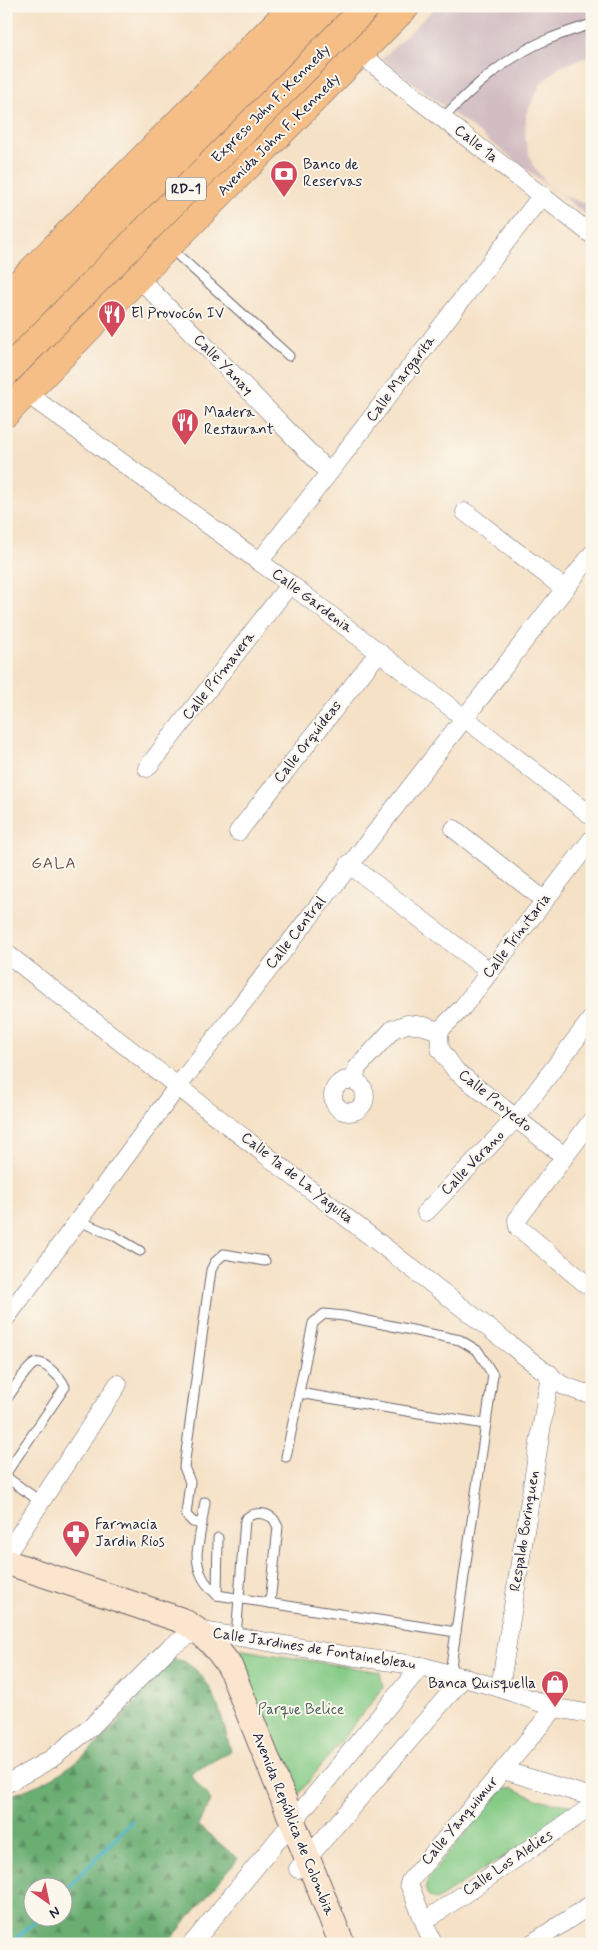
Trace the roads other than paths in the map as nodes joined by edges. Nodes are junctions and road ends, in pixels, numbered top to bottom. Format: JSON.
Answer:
{"nodes":[{"id":1,"x":294,"y":6,"type":"edge"},
{"id":2,"x":329,"y":6,"type":"edge"},
{"id":3,"x":366,"y":6,"type":"edge"},
{"id":4,"x":406,"y":6,"type":"edge"},
{"id":5,"x":592,"y":24,"type":"edge"},
{"id":6,"x":360,"y":54,"type":"junction"},
{"id":7,"x":443,"y":118,"type":"junction"},
{"id":8,"x":542,"y":195,"type":"junction"},
{"id":9,"x":592,"y":235,"type":"edge"},
{"id":10,"x":168,"y":246,"type":"junction"},
{"id":11,"x":138,"y":278,"type":"junction"},
{"id":12,"x":13,"y":290,"type":"edge"},
{"id":13,"x":6,"y":308,"type":"edge"},
{"id":14,"x":6,"y":334,"type":"edge"},
{"id":15,"x":6,"y":341,"type":"edge"},
{"id":16,"x":74,"y":344,"type":"junction"},
{"id":17,"x":289,"y":356,"type":"dead end"},
{"id":18,"x":6,"y":372,"type":"edge"},
{"id":19,"x":13,"y":388,"type":"edge"},
{"id":20,"x":6,"y":413,"type":"edge"},
{"id":21,"x":329,"y":473,"type":"junction"},
{"id":22,"x":465,"y":512,"type":"dead end"},
{"id":23,"x":592,"y":554,"type":"edge"},
{"id":24,"x":259,"y":562,"type":"junction"},
{"id":25,"x":290,"y":584,"type":"junction"},
{"id":26,"x":565,"y":589,"type":"junction"},
{"id":27,"x":379,"y":652,"type":"junction"},
{"id":28,"x":465,"y":717,"type":"junction"},
{"id":29,"x":147,"y":768,"type":"dead end"},
{"id":30,"x":592,"y":816,"type":"edge"},
{"id":31,"x":454,"y":829,"type":"dead end"},
{"id":32,"x":238,"y":832,"type":"dead end"},
{"id":33,"x":592,"y":839,"type":"edge"},
{"id":34,"x":349,"y":864,"type":"junction"},
{"id":35,"x":544,"y":900,"type":"junction"},
{"id":36,"x":6,"y":953,"type":"edge"},
{"id":37,"x":490,"y":972,"type":"junction"},
{"id":38,"x":592,"y":1018,"type":"edge"},
{"id":39,"x":439,"y":1031,"type":"junction"},
{"id":40,"x":354,"y":1081,"type":"dead end"},
{"id":41,"x":178,"y":1086,"type":"junction"},
{"id":42,"x":516,"y":1118,"type":"junction"},
{"id":43,"x":592,"y":1120,"type":"edge"},
{"id":44,"x":564,"y":1156,"type":"junction"},
{"id":45,"x":426,"y":1212,"type":"dead end"},
{"id":46,"x":78,"y":1221,"type":"junction"},
{"id":47,"x":140,"y":1251,"type":"dead end"},
{"id":48,"x":265,"y":1261,"type":"dead end"},
{"id":49,"x":592,"y":1285,"type":"edge"},
{"id":50,"x":6,"y":1318,"type":"edge"},
{"id":51,"x":550,"y":1374,"type":"junction"},
{"id":52,"x":118,"y":1384,"type":"dead end"},
{"id":53,"x":299,"y":1394,"type":"junction"},
{"id":54,"x":592,"y":1394,"type":"edge"},
{"id":55,"x":6,"y":1400,"type":"edge"},
{"id":56,"x":486,"y":1424,"type":"junction"},
{"id":57,"x":286,"y":1457,"type":"dead end"},
{"id":58,"x":6,"y":1473,"type":"edge"},
{"id":59,"x":6,"y":1477,"type":"edge"},
{"id":60,"x":41,"y":1502,"type":"junction"},
{"id":61,"x":205,"y":1502,"type":"dead end"},
{"id":62,"x":202,"y":1524,"type":"junction"},
{"id":63,"x":218,"y":1538,"type":"dead end"},
{"id":64,"x":6,"y":1555,"type":"edge"},
{"id":65,"x":6,"y":1562,"type":"edge"},
{"id":66,"x":6,"y":1577,"type":"edge"},
{"id":67,"x":217,"y":1596,"type":"junction"},
{"id":68,"x":239,"y":1599,"type":"junction"},
{"id":69,"x":270,"y":1603,"type":"junction"},
{"id":70,"x":456,"y":1632,"type":"junction"},
{"id":71,"x":189,"y":1634,"type":"junction"},
{"id":72,"x":236,"y":1637,"type":"junction"},
{"id":73,"x":421,"y":1666,"type":"junction"},
{"id":74,"x":457,"y":1675,"type":"junction"},
{"id":75,"x":500,"y":1688,"type":"junction"},
{"id":76,"x":555,"y":1708,"type":"junction"},
{"id":77,"x":592,"y":1714,"type":"edge"},
{"id":78,"x":503,"y":1770,"type":"junction"},
{"id":79,"x":7,"y":1782,"type":"edge"},
{"id":80,"x":592,"y":1797,"type":"edge"},
{"id":81,"x":592,"y":1806,"type":"edge"},
{"id":82,"x":288,"y":1829,"type":"junction"},
{"id":83,"x":303,"y":1863,"type":"junction"},
{"id":84,"x":592,"y":1904,"type":"edge"},
{"id":85,"x":425,"y":1920,"type":"junction"},
{"id":86,"x":192,"y":1944,"type":"edge"},
{"id":87,"x":328,"y":1944,"type":"edge"},
{"id":88,"x":342,"y":1944,"type":"edge"},
{"id":89,"x":433,"y":1944,"type":"edge"},
{"id":90,"x":531,"y":1944,"type":"edge"}],
"edges":[{"from":1,"to":12,"type":"main road"},
{"from":2,"to":14,"type":"main road","name":"Expreso John F. Kennedy","number":"RD-1"},
{"from":3,"to":18,"type":"main road","name":"Expreso John F. Kennedy","number":"RD-1","bridge":true},
{"from":4,"to":6,"type":"main road","name":"Avenida John F. Kennedy"},
{"from":5,"to":7,"type":"lane"},
{"from":6,"to":7,"type":"street","name":"Calle 1a"},
{"from":6,"to":10,"type":"main road","name":"Avenida John F. Kennedy"},
{"from":7,"to":8,"type":"street","name":"Calle 1a"},
{"from":8,"to":9,"type":"street","name":"Calle 1a"},
{"from":8,"to":21,"type":"street","name":"Calle Margarita"},
{"from":10,"to":11,"type":"main road","name":"Avenida John F. Kennedy"},
{"from":10,"to":17,"type":"lane"},
{"from":11,"to":16,"type":"main road","name":"Avenida John F. Kennedy"},
{"from":11,"to":21,"type":"street","name":"Calle Yanay"},
{"from":12,"to":13,"type":"main road"},
{"from":15,"to":16,"type":"main road"},
{"from":16,"to":19,"type":"main road","name":"Avenida John F. Kennedy"},
{"from":19,"to":20,"type":"main road","name":"Avenida John F. Kennedy"},
{"from":19,"to":24,"type":"street","name":"Calle Gardenia"},
{"from":21,"to":24,"type":"street","name":"Calle Margarita"},
{"from":22,"to":26,"type":"street"},
{"from":23,"to":26,"type":"street","name":"Calle Central"},
{"from":24,"to":25,"type":"street","name":"Calle Gardenia"},
{"from":25,"to":27,"type":"street","name":"Calle Gardenia"},
{"from":25,"to":29,"type":"street","name":"Calle Primavera"},
{"from":26,"to":28,"type":"street","name":"Calle Central"},
{"from":27,"to":28,"type":"street","name":"Calle Gardenia"},
{"from":27,"to":32,"type":"street","name":"Calle Orquídeas"},
{"from":28,"to":30,"type":"street","name":"Calle Gardenia"},
{"from":28,"to":34,"type":"street","name":"Calle Central"},
{"from":31,"to":35,"type":"street"},
{"from":33,"to":35,"type":"street","name":"Calle Trinitaria"},
{"from":34,"to":37,"type":"street"},
{"from":34,"to":41,"type":"street","name":"Calle Central"},
{"from":35,"to":37,"type":"street","name":"Calle Trinitaria"},
{"from":36,"to":41,"type":"street","name":"Calle 1a de La Yaguita"},
{"from":37,"to":39,"type":"street","name":"Calle Trinitaria"},
{"from":38,"to":42,"type":"street","name":"Calle Verano"},
{"from":39,"to":40,"type":"street"},
{"from":39,"to":42,"type":"street","name":"Calle Proyecto"},
{"from":41,"to":46,"type":"street","name":"Calle Central"},
{"from":41,"to":51,"type":"street","name":"Calle 1a de La Yaguita"},
{"from":42,"to":44,"type":"street","name":"Calle Proyecto"},
{"from":42,"to":45,"type":"street","name":"Calle Verano"},
{"from":43,"to":44,"type":"street"},
{"from":44,"to":49,"type":"street"},
{"from":46,"to":47,"type":"lane"},
{"from":46,"to":50,"type":"street","name":"Calle Central"},
{"from":48,"to":62,"type":"lane"},
{"from":51,"to":54,"type":"street","name":"Calle 1a de La Yaguita"},
{"from":51,"to":75,"type":"street","name":"Respaldo Borinquen"},
{"from":52,"to":60,"type":"street"},
{"from":53,"to":56,"type":"lane"},
{"from":53,"to":56,"type":"lane"},
{"from":53,"to":57,"type":"lane"},
{"from":55,"to":58,"type":"lane"},
{"from":56,"to":70,"type":"lane"},
{"from":59,"to":60,"type":"lane"},
{"from":60,"to":64,"type":"street"},
{"from":61,"to":62,"type":"lane"},
{"from":62,"to":67,"type":"lane"},
{"from":63,"to":67,"type":"lane"},
{"from":65,"to":71,"type":"main road"},
{"from":66,"to":71,"type":"main road"},
{"from":67,"to":68,"type":"lane"},
{"from":68,"to":69,"type":"lane"},
{"from":68,"to":69,"type":"lane"},
{"from":68,"to":72,"type":"lane"},
{"from":69,"to":70,"type":"lane"},
{"from":70,"to":74,"type":"lane"},
{"from":71,"to":72,"type":"street","name":"Calle Jardines de Fontainebleau"},
{"from":71,"to":79,"type":"street"},
{"from":71,"to":82,"type":"main road","name":"Avenida República de Colombia"},
{"from":72,"to":73,"type":"street","name":"Calle Jardines de Fontainebleau"},
{"from":73,"to":74,"type":"street","name":"Calle Jardines de Fontainebleau"},
{"from":73,"to":82,"type":"street"},
{"from":74,"to":75,"type":"street","name":"Calle Jardines de Fontainebleau"},
{"from":74,"to":83,"type":"street"},
{"from":75,"to":76,"type":"street","name":"Calle Jardines de Fontainebleau"},
{"from":76,"to":77,"type":"street","name":"Calle Jardines de Fontainebleau"},
{"from":76,"to":78,"type":"street","name":"Calle Yanquimur"},
{"from":78,"to":80,"type":"street"},
{"from":78,"to":85,"type":"street","name":"Calle Yanquimur"},
{"from":81,"to":85,"type":"street","name":"Calle Los Alelies"},
{"from":82,"to":83,"type":"main road","name":"Avenida República de Colombia"},
{"from":82,"to":86,"type":"street"},
{"from":83,"to":87,"type":"main road","name":"Avenida República de Colombia"},
{"from":83,"to":88,"type":"main road","name":"Avenida República de Colombia"},
{"from":84,"to":90,"type":"street"},
{"from":85,"to":89,"type":"street","name":"Calle Yanquimur"}]}
